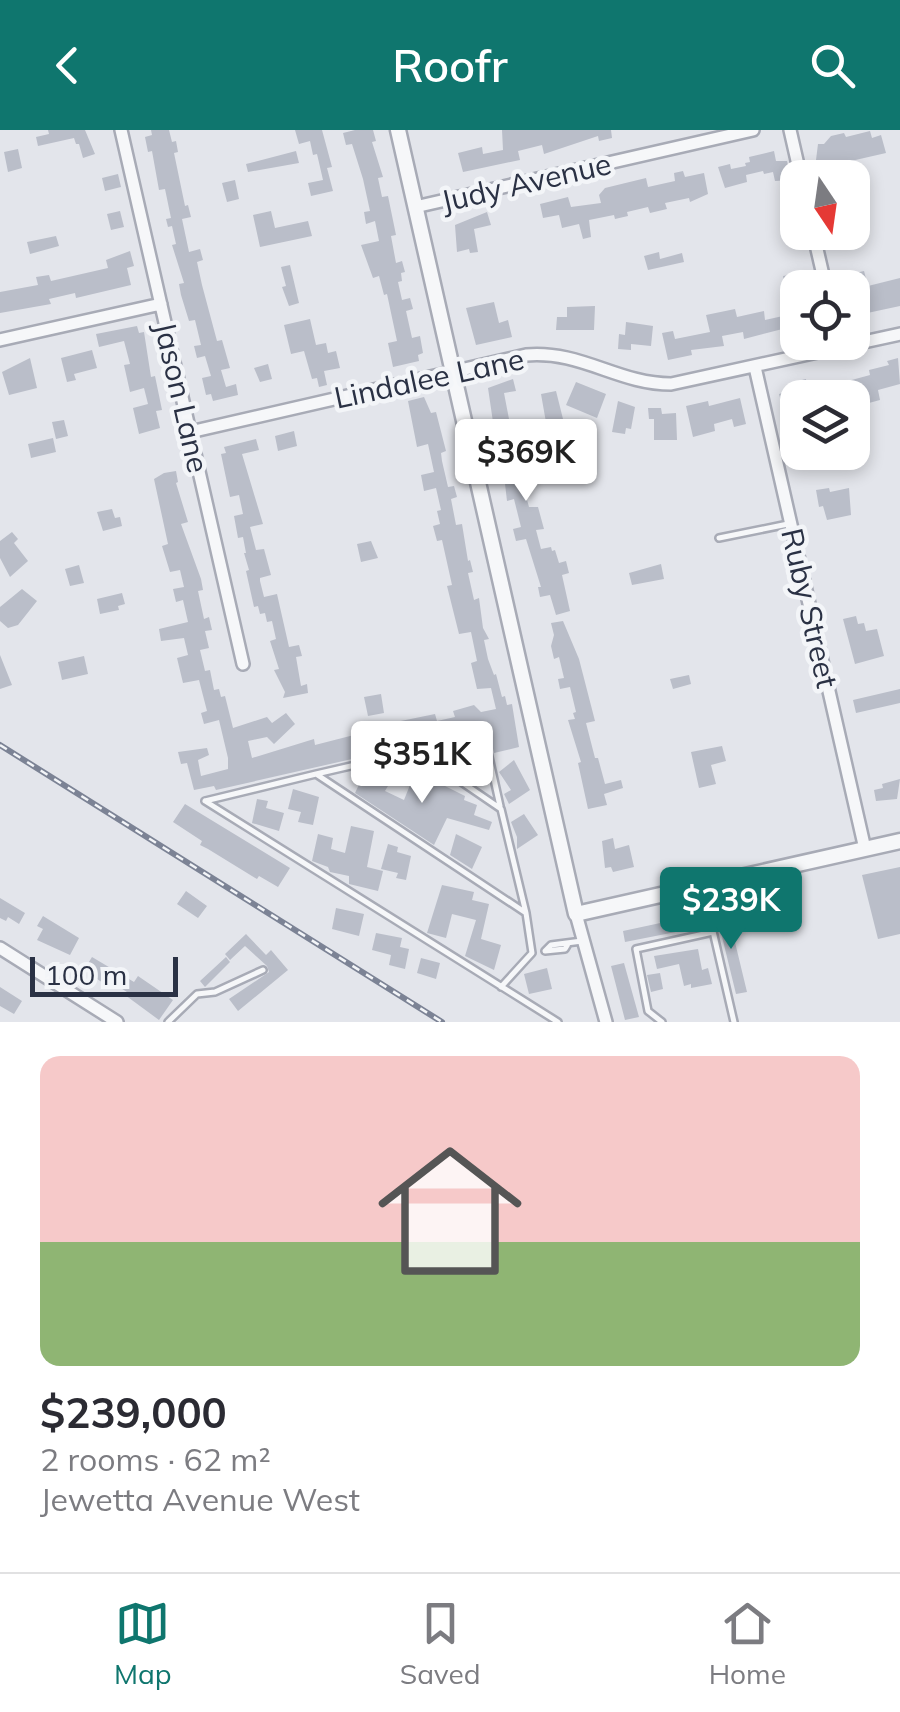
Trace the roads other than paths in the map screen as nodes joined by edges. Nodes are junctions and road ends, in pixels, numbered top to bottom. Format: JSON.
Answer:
{"nodes":[{"id":1,"x":121,"y":130,"type":"edge"},
{"id":2,"x":398,"y":130,"type":"edge"},
{"id":3,"x":753,"y":130,"type":"edge"},
{"id":4,"x":790,"y":130,"type":"edge"},
{"id":5,"x":797,"y":160,"type":"edge"},
{"id":6,"x":415,"y":207,"type":"junction"},
{"id":7,"x":161,"y":304,"type":"junction"},
{"id":8,"x":900,"y":334,"type":"edge"},
{"id":9,"x":870,"y":339,"type":"edge"},
{"id":10,"x":0,"y":340,"type":"edge"},
{"id":11,"x":780,"y":360,"type":"edge"},
{"id":12,"x":756,"y":366,"type":"junction"},
{"id":13,"x":453,"y":372,"type":"junction"},
{"id":14,"x":190,"y":432,"type":"junction"},
{"id":15,"x":791,"y":524,"type":"junction"},
{"id":16,"x":719,"y":538,"type":"dead end"},
{"id":17,"x":243,"y":664,"type":"dead end"},
{"id":18,"x":416,"y":751,"type":"junction"},
{"id":19,"x":316,"y":774,"type":"junction"},
{"id":20,"x":501,"y":809,"type":"junction"},
{"id":21,"x":900,"y":841,"type":"edge"},
{"id":22,"x":865,"y":849,"type":"junction"},
{"id":23,"x":702,"y":886,"type":"junction"},
{"id":24,"x":526,"y":913,"type":"junction"},
{"id":25,"x":576,"y":914,"type":"junction"},
{"id":26,"x":713,"y":932,"type":"junction"},
{"id":27,"x":584,"y":941,"type":"junction"},
{"id":28,"x":0,"y":948,"type":"edge"},
{"id":29,"x":532,"y":953,"type":"junction"},
{"id":30,"x":263,"y":970,"type":"dead end"},
{"id":31,"x":501,"y":987,"type":"junction"},
{"id":32,"x":117,"y":1022,"type":"edge"},
{"id":33,"x":168,"y":1022,"type":"edge"},
{"id":34,"x":558,"y":1022,"type":"edge"},
{"id":35,"x":606,"y":1022,"type":"edge"},
{"id":36,"x":662,"y":1022,"type":"edge"},
{"id":37,"x":734,"y":1022,"type":"edge"}],
"edges":[{"from":1,"to":7,"type":"street","name":"Jason Lane"},
{"from":2,"to":6,"type":"street"},
{"from":3,"to":6,"type":"street","name":"Judy Avenue"},
{"from":4,"to":5,"type":"street"},
{"from":6,"to":13,"type":"street"},
{"from":7,"to":10,"type":"street"},
{"from":7,"to":14,"type":"street","name":"Jason Lane"},
{"from":8,"to":9,"type":"street","name":"Lindalee Lane"},
{"from":11,"to":12,"type":"street","name":"Lindalee Lane"},
{"from":12,"to":13,"type":"street","name":"Lindalee Lane"},
{"from":12,"to":15,"type":"street","name":"Ruby Street"},
{"from":13,"to":14,"type":"street","name":"Lindalee Lane"},
{"from":13,"to":25,"type":"street"},
{"from":14,"to":17,"type":"street","name":"Jason Lane"},
{"from":15,"to":16,"type":"lane"},
{"from":15,"to":22,"type":"street","name":"Ruby Street"},
{"from":18,"to":19,"type":"lane"},
{"from":18,"to":20,"type":"lane"},
{"from":18,"to":20,"type":"lane"},
{"from":19,"to":24,"type":"lane"},
{"from":19,"to":31,"type":"lane"},
{"from":20,"to":24,"type":"lane"},
{"from":21,"to":22,"type":"street"},
{"from":22,"to":23,"type":"street"},
{"from":23,"to":25,"type":"street"},
{"from":23,"to":26,"type":"lane"},
{"from":24,"to":29,"type":"lane"},
{"from":25,"to":27,"type":"street"},
{"from":26,"to":36,"type":"lane"},
{"from":26,"to":37,"type":"lane"},
{"from":27,"to":29,"type":"lane"},
{"from":27,"to":35,"type":"street"},
{"from":28,"to":32,"type":"street"},
{"from":29,"to":31,"type":"lane"},
{"from":30,"to":33,"type":"lane"},
{"from":31,"to":34,"type":"lane"}]}
